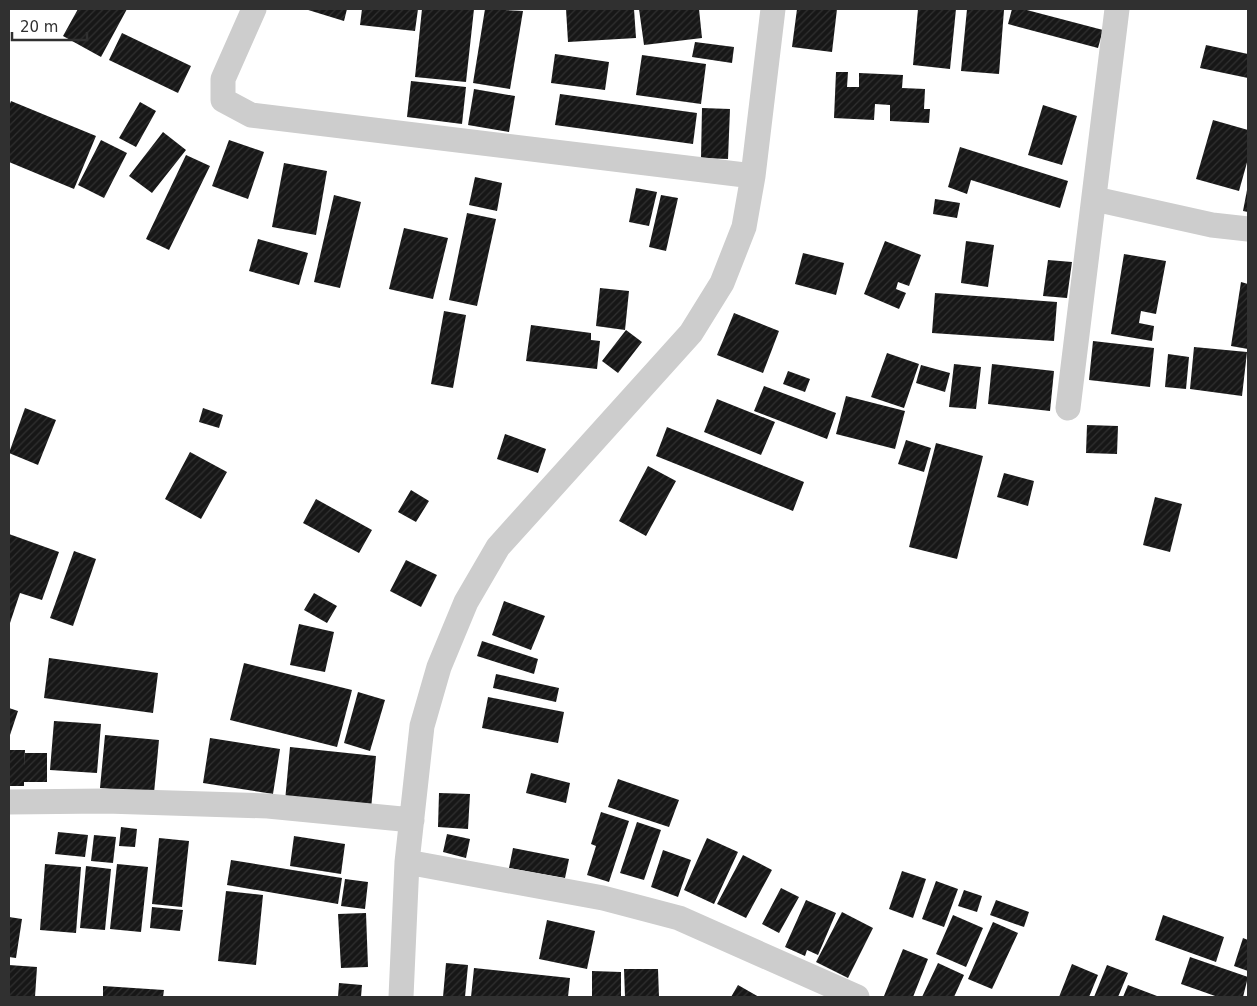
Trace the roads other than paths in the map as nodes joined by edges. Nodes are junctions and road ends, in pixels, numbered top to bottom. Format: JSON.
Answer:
{"nodes":[{"id":1,"x":254,"y":9,"type":"edge"},
{"id":2,"x":773,"y":9,"type":"edge"},
{"id":3,"x":1117,"y":9,"type":"edge"},
{"id":4,"x":753,"y":176,"type":"junction"},
{"id":5,"x":1095,"y":198,"type":"junction"},
{"id":6,"x":1248,"y":229,"type":"edge"},
{"id":7,"x":1068,"y":408,"type":"dead end"},
{"id":8,"x":9,"y":802,"type":"edge"},
{"id":9,"x":412,"y":820,"type":"junction"},
{"id":10,"x":406,"y":862,"type":"junction"},
{"id":11,"x":401,"y":997,"type":"edge"},
{"id":12,"x":857,"y":997,"type":"edge"}],
"edges":[{"from":1,"to":4,"type":"street"},
{"from":2,"to":4,"type":"street"},
{"from":3,"to":5,"type":"street"},
{"from":4,"to":9,"type":"street"},
{"from":5,"to":6,"type":"street"},
{"from":5,"to":7,"type":"street"},
{"from":8,"to":9,"type":"street"},
{"from":9,"to":10,"type":"street"},
{"from":10,"to":11,"type":"street"},
{"from":10,"to":12,"type":"street"}]}
